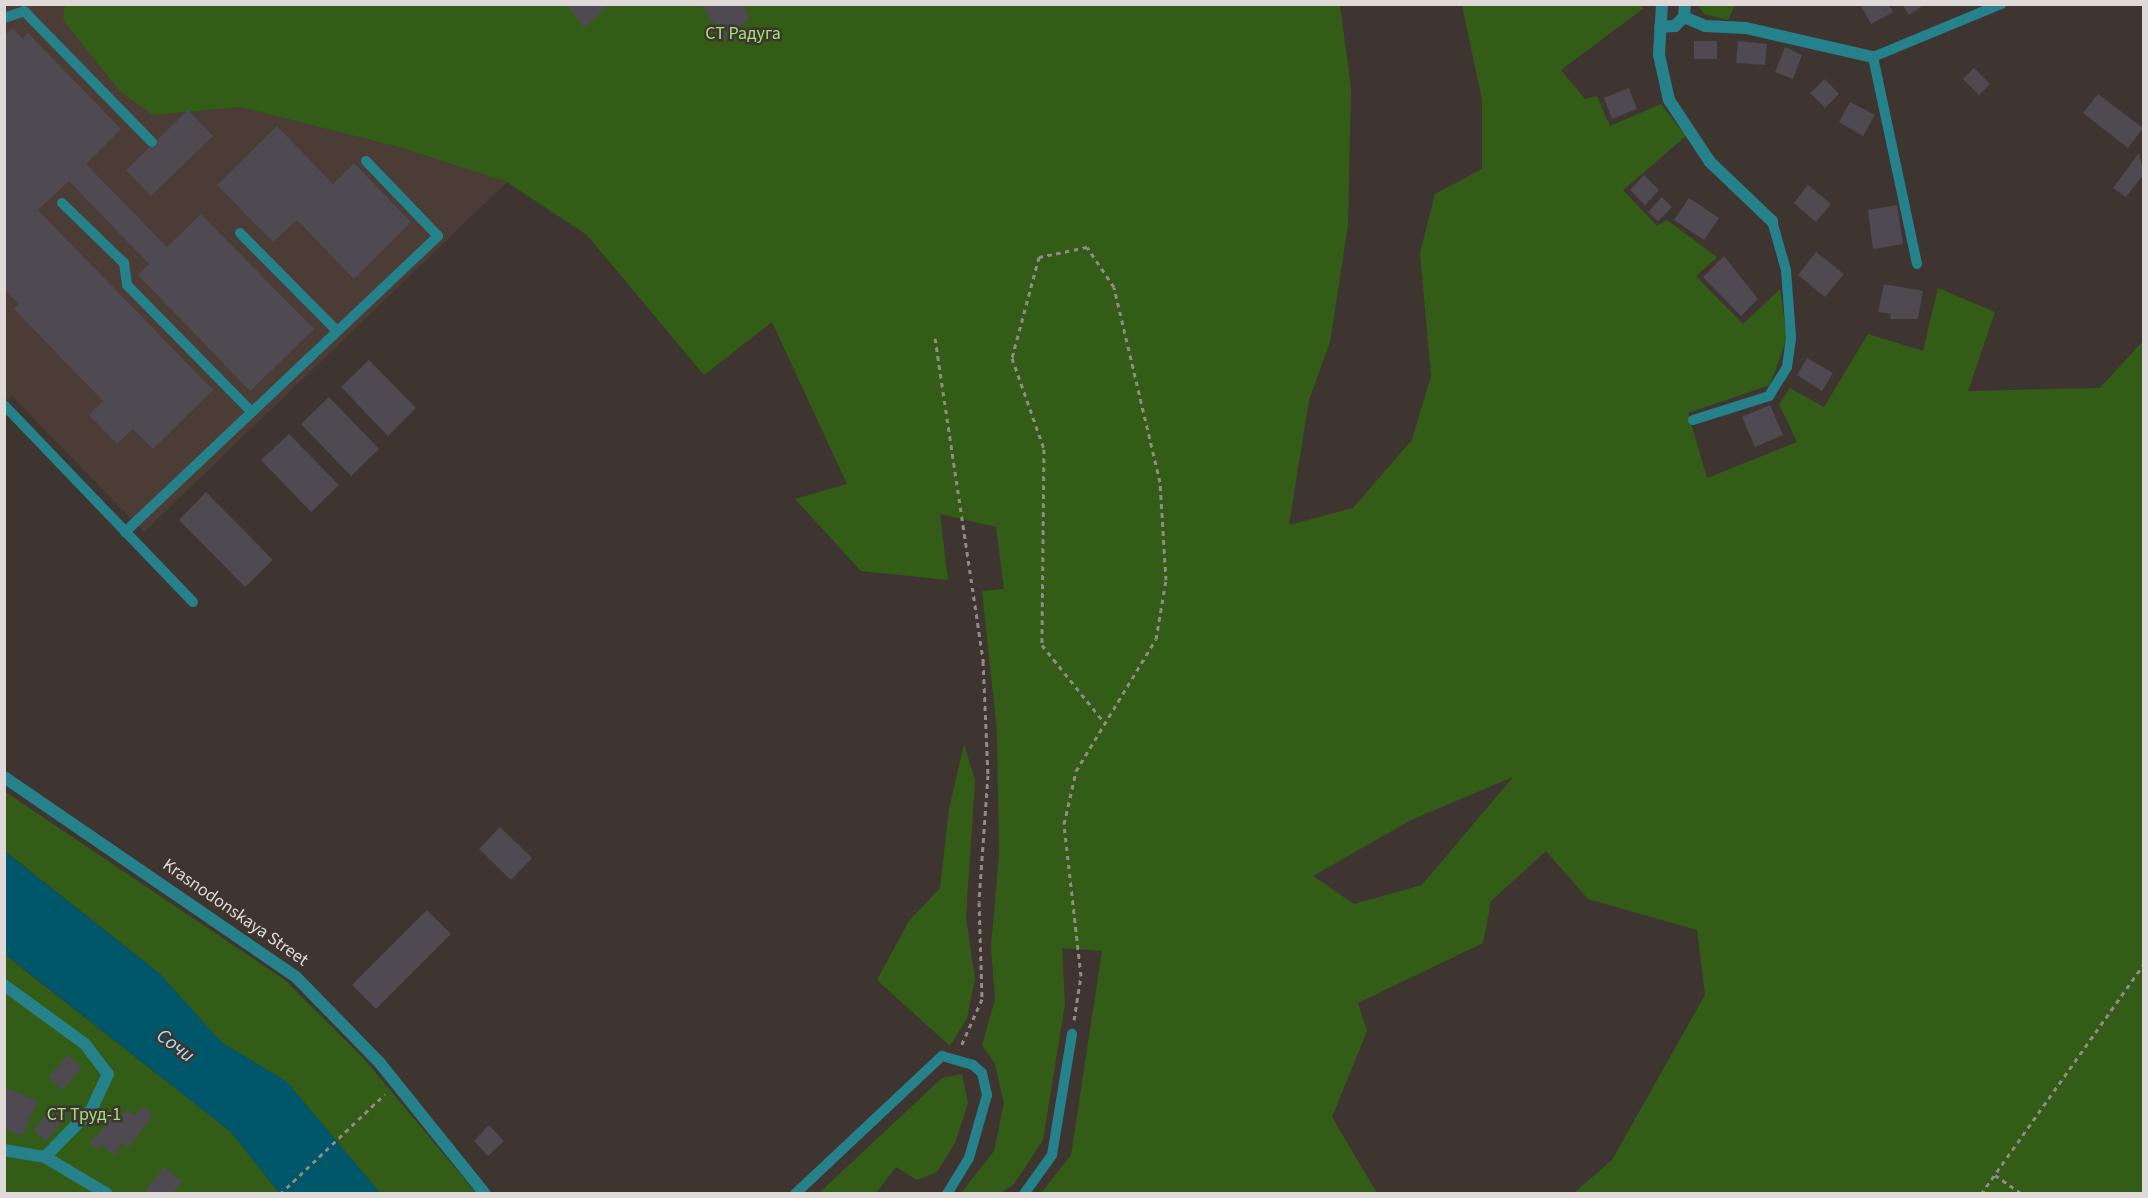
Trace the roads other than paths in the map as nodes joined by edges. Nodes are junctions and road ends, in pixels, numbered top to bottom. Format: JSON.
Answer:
{"nodes":[{"id":1,"x":1662,"y":4,"type":"edge"},
{"id":2,"x":2001,"y":4,"type":"edge"},
{"id":3,"x":1685,"y":11,"type":"edge"},
{"id":4,"x":4,"y":18,"type":"edge"},
{"id":5,"x":1660,"y":27,"type":"junction"},
{"id":6,"x":1873,"y":57,"type":"junction"},
{"id":7,"x":152,"y":141,"type":"dead end"},
{"id":8,"x":366,"y":161,"type":"dead end"},
{"id":9,"x":62,"y":203,"type":"dead end"},
{"id":10,"x":1772,"y":222,"type":"joint"},
{"id":11,"x":240,"y":233,"type":"dead end"},
{"id":12,"x":1917,"y":264,"type":"dead end"},
{"id":13,"x":337,"y":331,"type":"junction"},
{"id":14,"x":4,"y":405,"type":"edge"},
{"id":15,"x":252,"y":412,"type":"junction"},
{"id":16,"x":1693,"y":420,"type":"dead end"},
{"id":17,"x":125,"y":532,"type":"junction"},
{"id":18,"x":193,"y":602,"type":"dead end"},
{"id":19,"x":4,"y":777,"type":"edge"},
{"id":20,"x":4,"y":985,"type":"edge"},
{"id":21,"x":1072,"y":1034,"type":"road end"},
{"id":22,"x":4,"y":1150,"type":"edge"},
{"id":23,"x":45,"y":1157,"type":"junction"},
{"id":24,"x":107,"y":1194,"type":"edge"},
{"id":25,"x":485,"y":1194,"type":"edge"},
{"id":26,"x":795,"y":1194,"type":"edge"},
{"id":27,"x":947,"y":1194,"type":"edge"},
{"id":28,"x":1024,"y":1194,"type":"edge"}],
"edges":[{"from":1,"to":5,"type":"street"},
{"from":2,"to":6,"type":"lane"},
{"from":3,"to":5,"type":"street"},
{"from":3,"to":6,"type":"street"},
{"from":4,"to":7,"type":"lane"},
{"from":5,"to":10,"type":"street"},
{"from":6,"to":12,"type":"lane"},
{"from":8,"to":13,"type":"lane"},
{"from":9,"to":15,"type":"lane"},
{"from":10,"to":16,"type":"lane"},
{"from":11,"to":13,"type":"lane"},
{"from":13,"to":15,"type":"lane"},
{"from":14,"to":17,"type":"lane"},
{"from":15,"to":17,"type":"lane"},
{"from":17,"to":18,"type":"lane"},
{"from":19,"to":25,"type":"street","name":"Krasnodonskaya Street"},
{"from":20,"to":23,"type":"street"},
{"from":21,"to":28,"type":"lane"},
{"from":22,"to":23,"type":"street"},
{"from":23,"to":24,"type":"street"},
{"from":26,"to":27,"type":"lane"}]}
